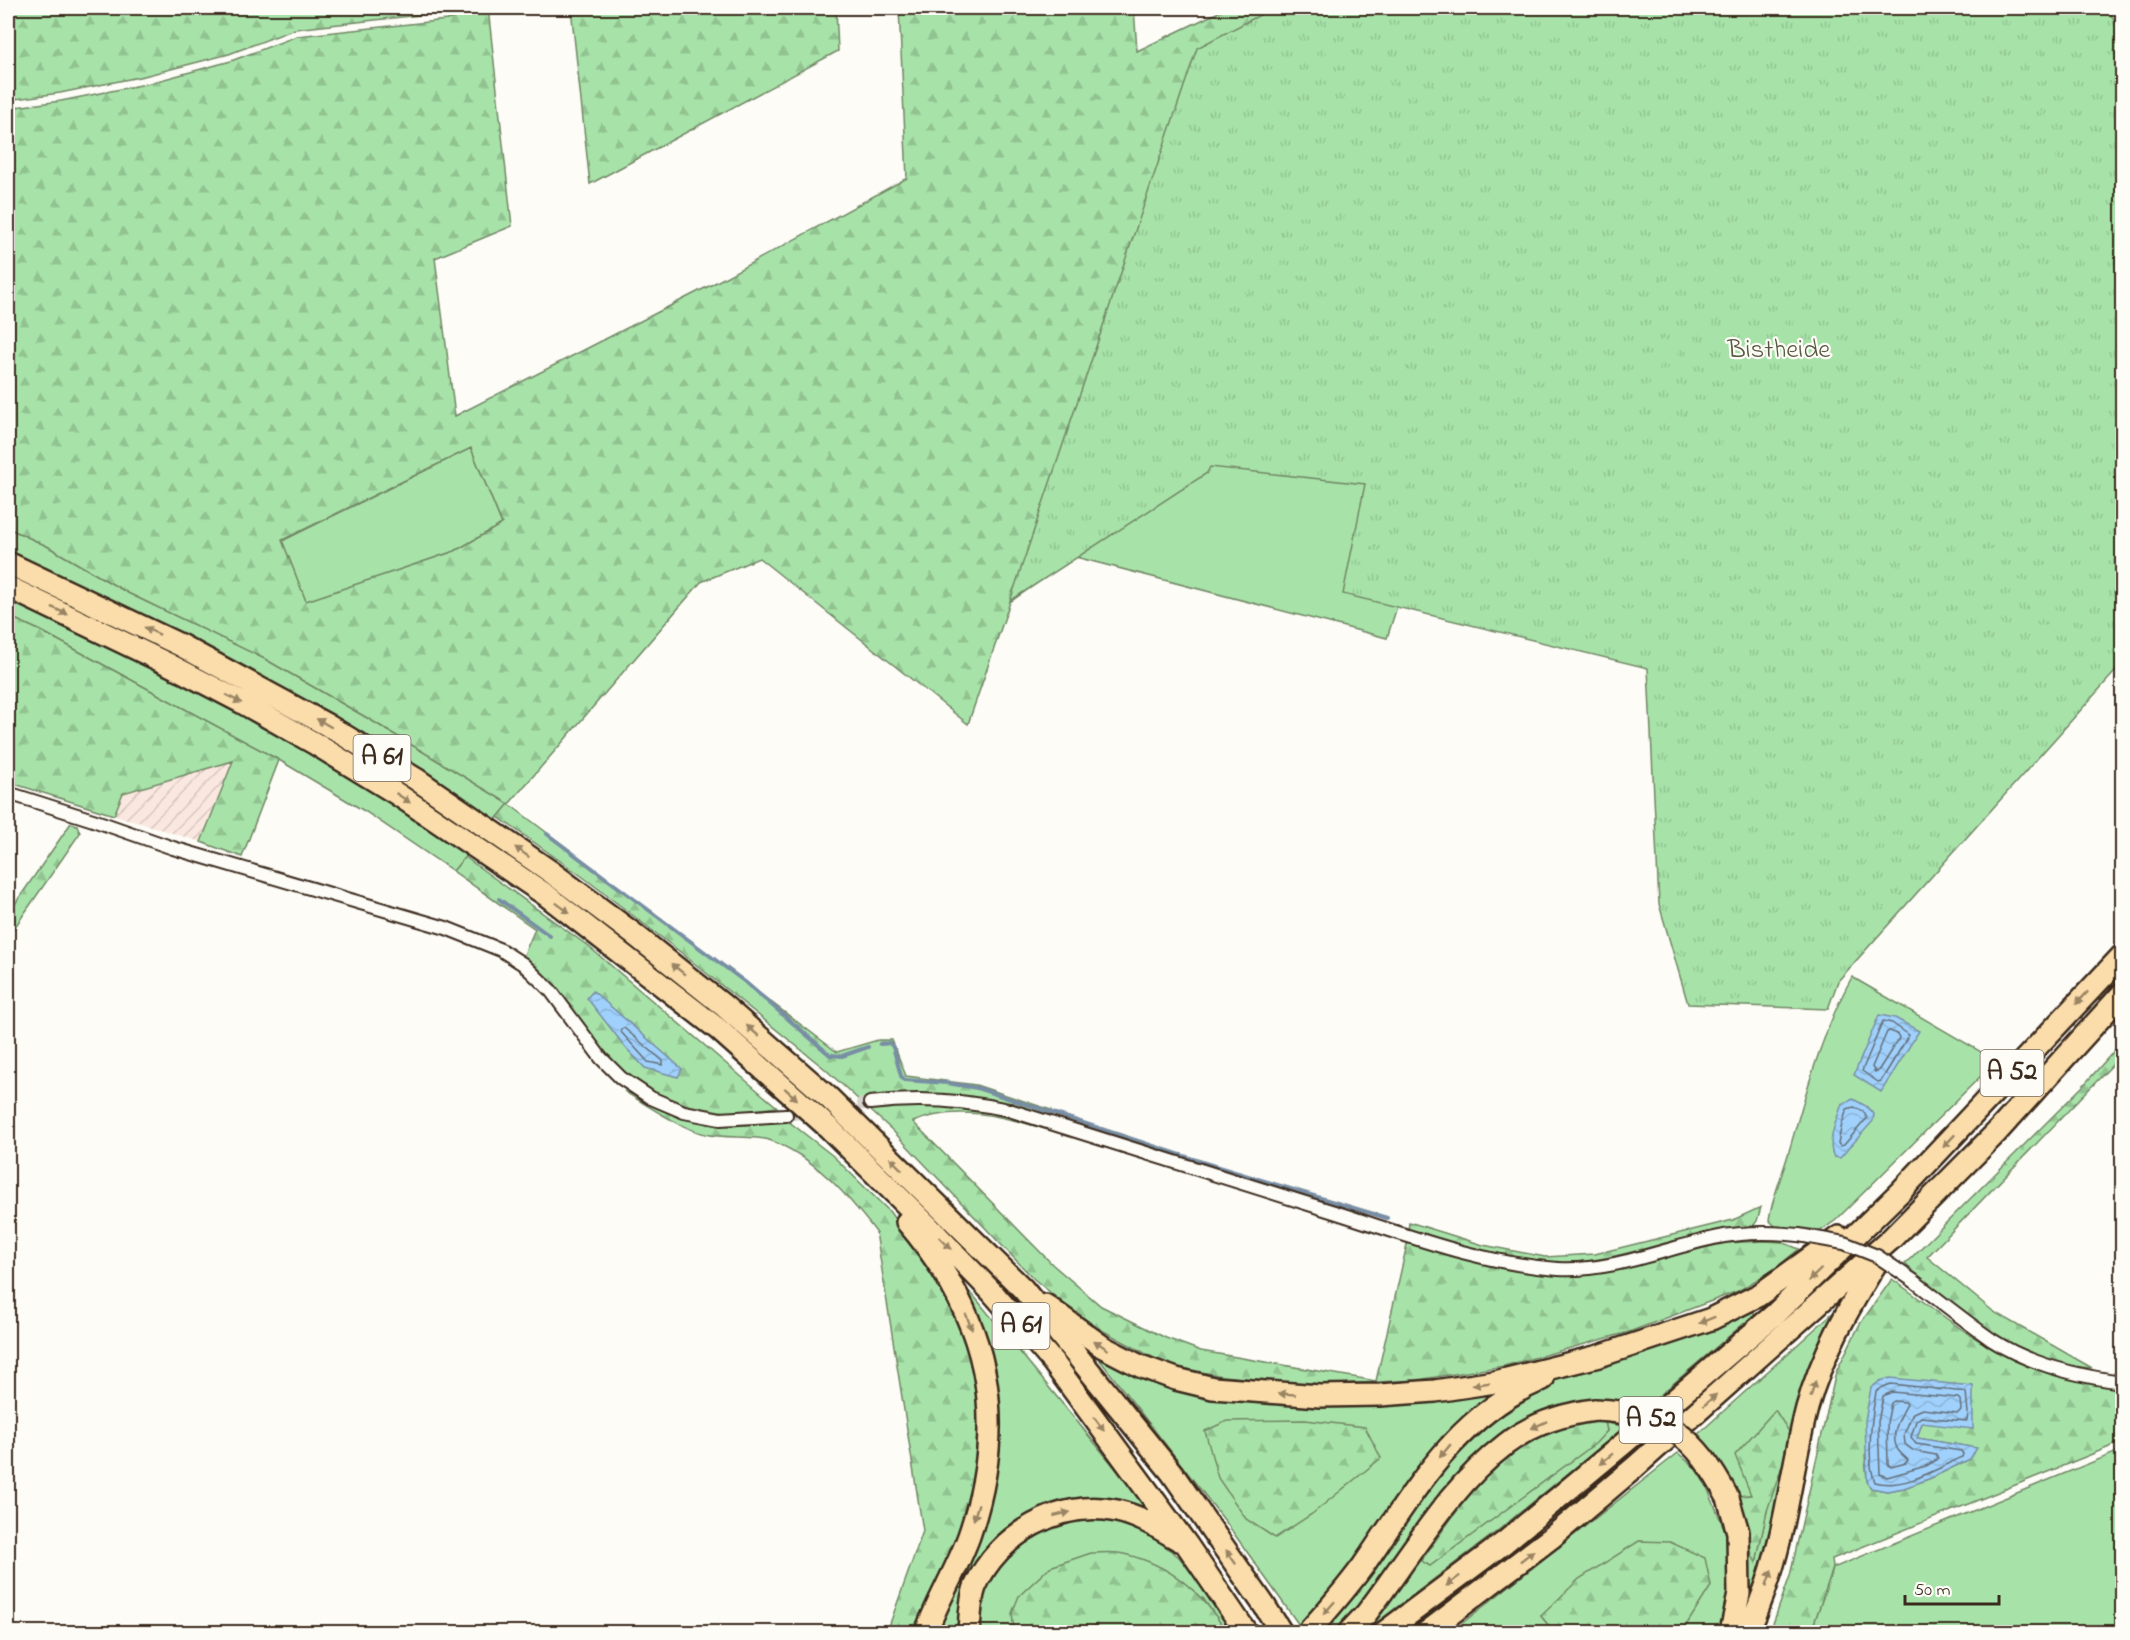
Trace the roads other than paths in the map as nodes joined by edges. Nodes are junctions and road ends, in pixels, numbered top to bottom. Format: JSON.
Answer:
{"nodes":[{"id":1,"x":8,"y":563,"type":"edge"},
{"id":2,"x":8,"y":586,"type":"edge"},
{"id":3,"x":8,"y":793,"type":"edge"},
{"id":4,"x":2122,"y":956,"type":"edge"},
{"id":5,"x":2122,"y":994,"type":"edge"},
{"id":6,"x":870,"y":1103,"type":"tunnel mouth"},
{"id":7,"x":786,"y":1115,"type":"tunnel mouth"},
{"id":8,"x":829,"y":1128,"type":"junction"},
{"id":9,"x":1902,"y":1190,"type":"junction"},
{"id":10,"x":1891,"y":1239,"type":"junction"},
{"id":11,"x":1023,"y":1289,"type":"junction"},
{"id":12,"x":1599,"y":1356,"type":"junction"},
{"id":13,"x":2122,"y":1382,"type":"edge"},
{"id":14,"x":1187,"y":1545,"type":"junction"},
{"id":15,"x":1243,"y":1627,"type":"edge"},
{"id":16,"x":927,"y":1630,"type":"edge"},
{"id":17,"x":969,"y":1632,"type":"edge"},
{"id":18,"x":1281,"y":1632,"type":"edge"},
{"id":19,"x":1308,"y":1632,"type":"edge"},
{"id":20,"x":1349,"y":1632,"type":"edge"},
{"id":21,"x":1385,"y":1632,"type":"edge"},
{"id":22,"x":1427,"y":1632,"type":"edge"},
{"id":23,"x":1731,"y":1632,"type":"edge"},
{"id":24,"x":1747,"y":1632,"type":"edge"}],
"edges":[{"from":11,"to":1,"type":"highway","number":"A 61","one_way":true},
{"from":2,"to":8,"type":"highway","number":"A 61","one_way":true},
{"from":3,"to":7,"type":"street"},
{"from":4,"to":9,"type":"highway","number":"A 52","one_way":true},
{"from":5,"to":10,"type":"highway","number":"A 52"},
{"from":6,"to":13,"type":"street","bridge":true},
{"from":8,"to":14,"type":"highway","number":"A 61","one_way":true},
{"from":8,"to":16,"type":"highway","one_way":true},
{"from":9,"to":12,"type":"highway","one_way":true},
{"from":9,"to":21,"type":"highway","number":"A 52","one_way":true},
{"from":22,"to":10,"type":"highway","number":"A 52","one_way":true},
{"from":24,"to":10,"type":"highway","one_way":true},
{"from":12,"to":11,"type":"highway","one_way":true},
{"from":18,"to":11,"type":"highway","number":"A 61","one_way":true},
{"from":12,"to":19,"type":"highway","one_way":true},
{"from":14,"to":15,"type":"highway","number":"A 61"},
{"from":17,"to":14,"type":"highway","one_way":true},
{"from":23,"to":20,"type":"highway","one_way":true,"bridge":true}]}
